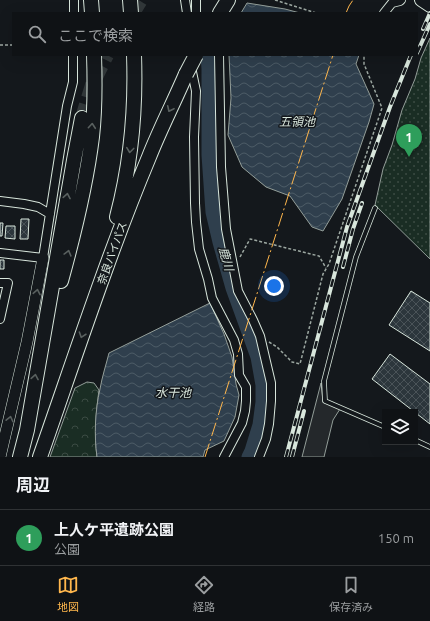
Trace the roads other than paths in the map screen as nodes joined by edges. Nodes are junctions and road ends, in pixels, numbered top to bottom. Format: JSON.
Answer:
{"nodes":[{"id":1,"x":74,"y":0,"type":"edge"},
{"id":2,"x":91,"y":0,"type":"edge"},
{"id":3,"x":130,"y":0,"type":"edge"},
{"id":4,"x":185,"y":0,"type":"edge"},
{"id":5,"x":196,"y":0,"type":"edge"},
{"id":6,"x":401,"y":0,"type":"edge"},
{"id":7,"x":422,"y":0,"type":"edge"},
{"id":8,"x":430,"y":6,"type":"edge"},
{"id":9,"x":74,"y":12,"type":"edge"},
{"id":10,"x":92,"y":12,"type":"edge"},
{"id":11,"x":131,"y":12,"type":"edge"},
{"id":12,"x":187,"y":12,"type":"edge"},
{"id":13,"x":196,"y":12,"type":"edge"},
{"id":14,"x":385,"y":12,"type":"edge"},
{"id":15,"x":73,"y":56,"type":"edge"},
{"id":16,"x":94,"y":56,"type":"edge"},
{"id":17,"x":134,"y":56,"type":"edge"},
{"id":18,"x":191,"y":56,"type":"edge"},
{"id":19,"x":195,"y":56,"type":"edge"},
{"id":20,"x":219,"y":56,"type":"edge"},
{"id":21,"x":82,"y":118,"type":"tunnel mouth"},
{"id":22,"x":0,"y":201,"type":"edge"},
{"id":23,"x":375,"y":208,"type":"dead end"},
{"id":24,"x":50,"y":214,"type":"junction"},
{"id":25,"x":0,"y":252,"type":"edge"},
{"id":26,"x":43,"y":258,"type":"junction"},
{"id":27,"x":0,"y":283,"type":"edge"},
{"id":28,"x":90,"y":313,"type":"junction"},
{"id":29,"x":0,"y":320,"type":"edge"},
{"id":30,"x":39,"y":358,"type":"junction"},
{"id":31,"x":382,"y":426,"type":"edge"},
{"id":32,"x":418,"y":441,"type":"edge"},
{"id":33,"x":430,"y":447,"type":"edge"},
{"id":34,"x":0,"y":457,"type":"edge"},
{"id":35,"x":20,"y":457,"type":"edge"},
{"id":36,"x":40,"y":457,"type":"edge"},
{"id":37,"x":224,"y":457,"type":"edge"},
{"id":38,"x":260,"y":457,"type":"edge"}],
"edges":[{"from":1,"to":9,"type":"street"},
{"from":2,"to":10,"type":"highway"},
{"from":3,"to":11,"type":"highway"},
{"from":4,"to":12,"type":"street"},
{"from":5,"to":13,"type":"street"},
{"from":6,"to":14,"type":"street"},
{"from":7,"to":8,"type":"main road"},
{"from":15,"to":24,"type":"street"},
{"from":30,"to":16,"type":"highway","one_way":true},
{"from":17,"to":28,"type":"highway","one_way":true},
{"from":18,"to":37,"type":"street"},
{"from":19,"to":28,"type":"highway","name":"奈良バイパス","one_way":true,"bridge":true},
{"from":20,"to":38,"type":"street"},
{"from":30,"to":21,"type":"highway","one_way":true},
{"from":22,"to":24,"type":"street"},
{"from":23,"to":31,"type":"lane"},
{"from":24,"to":26,"type":"street"},
{"from":25,"to":26,"type":"street"},
{"from":34,"to":26,"type":"street","one_way":true},
{"from":27,"to":29,"type":"street"},
{"from":28,"to":36,"type":"highway","name":"奈良バイパス","one_way":true},
{"from":35,"to":30,"type":"highway","one_way":true},
{"from":32,"to":33,"type":"lane"}]}
